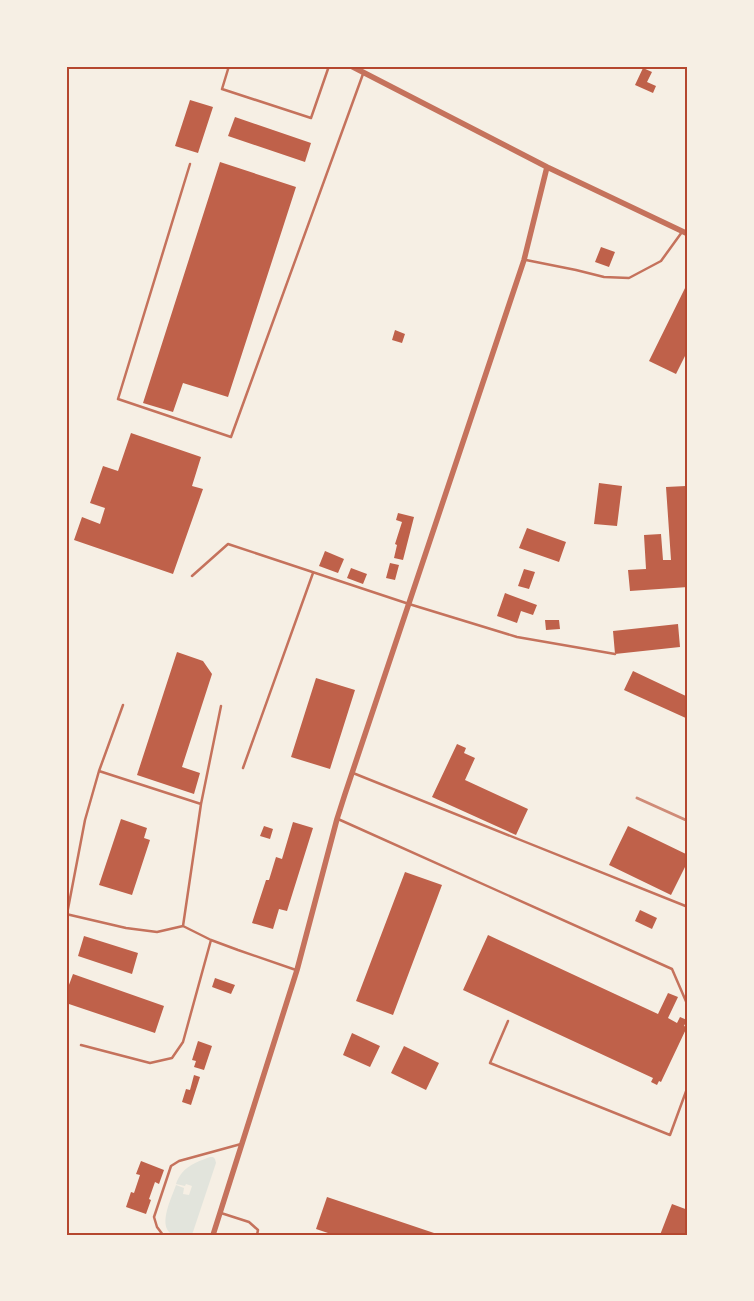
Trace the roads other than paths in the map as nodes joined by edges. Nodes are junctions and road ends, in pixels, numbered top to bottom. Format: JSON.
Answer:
{"nodes":[{"id":1,"x":229,"y":66,"type":"edge"},
{"id":2,"x":330,"y":66,"type":"edge"},
{"id":3,"x":351,"y":66,"type":"edge"},
{"id":4,"x":363,"y":72,"type":"junction"},
{"id":5,"x":190,"y":164,"type":"dead end"},
{"id":6,"x":547,"y":167,"type":"junction"},
{"id":7,"x":685,"y":232,"type":"edge"},
{"id":8,"x":524,"y":260,"type":"junction"},
{"id":9,"x":313,"y":573,"type":"junction"},
{"id":10,"x":192,"y":576,"type":"dead end"},
{"id":11,"x":409,"y":604,"type":"junction"},
{"id":12,"x":615,"y":654,"type":"dead end"},
{"id":13,"x":123,"y":705,"type":"dead end"},
{"id":14,"x":222,"y":706,"type":"dead end"},
{"id":15,"x":243,"y":768,"type":"dead end"},
{"id":16,"x":99,"y":771,"type":"junction"},
{"id":17,"x":352,"y":773,"type":"junction"},
{"id":18,"x":201,"y":804,"type":"junction"},
{"id":19,"x":337,"y":819,"type":"junction"},
{"id":20,"x":688,"y":907,"type":"edge"},
{"id":21,"x":67,"y":914,"type":"edge"},
{"id":22,"x":183,"y":926,"type":"junction"},
{"id":23,"x":211,"y":940,"type":"junction"},
{"id":24,"x":297,"y":970,"type":"junction"},
{"id":25,"x":688,"y":1006,"type":"edge"},
{"id":26,"x":508,"y":1021,"type":"dead end"},
{"id":27,"x":81,"y":1045,"type":"dead end"},
{"id":28,"x":688,"y":1086,"type":"edge"},
{"id":29,"x":243,"y":1143,"type":"junction"},
{"id":30,"x":220,"y":1213,"type":"junction"},
{"id":31,"x":163,"y":1235,"type":"edge"},
{"id":32,"x":213,"y":1235,"type":"edge"},
{"id":33,"x":257,"y":1235,"type":"edge"}],
"edges":[{"from":1,"to":2,"type":"lane"},
{"from":3,"to":4,"type":"street"},
{"from":4,"to":5,"type":"lane"},
{"from":4,"to":6,"type":"street"},
{"from":6,"to":7,"type":"street"},
{"from":6,"to":8,"type":"street"},
{"from":7,"to":8,"type":"lane"},
{"from":8,"to":11,"type":"street"},
{"from":9,"to":10,"type":"lane"},
{"from":9,"to":11,"type":"lane"},
{"from":9,"to":15,"type":"lane"},
{"from":11,"to":12,"type":"lane"},
{"from":11,"to":17,"type":"street"},
{"from":13,"to":16,"type":"lane"},
{"from":14,"to":18,"type":"lane"},
{"from":16,"to":18,"type":"lane"},
{"from":16,"to":21,"type":"lane"},
{"from":17,"to":19,"type":"street"},
{"from":17,"to":20,"type":"lane"},
{"from":18,"to":22,"type":"lane"},
{"from":19,"to":24,"type":"street"},
{"from":19,"to":25,"type":"lane"},
{"from":21,"to":22,"type":"lane"},
{"from":22,"to":23,"type":"lane"},
{"from":23,"to":24,"type":"lane"},
{"from":23,"to":27,"type":"lane"},
{"from":24,"to":29,"type":"street"},
{"from":26,"to":28,"type":"lane"},
{"from":29,"to":30,"type":"street"},
{"from":29,"to":31,"type":"lane"},
{"from":30,"to":32,"type":"street"},
{"from":30,"to":33,"type":"lane"}]}
